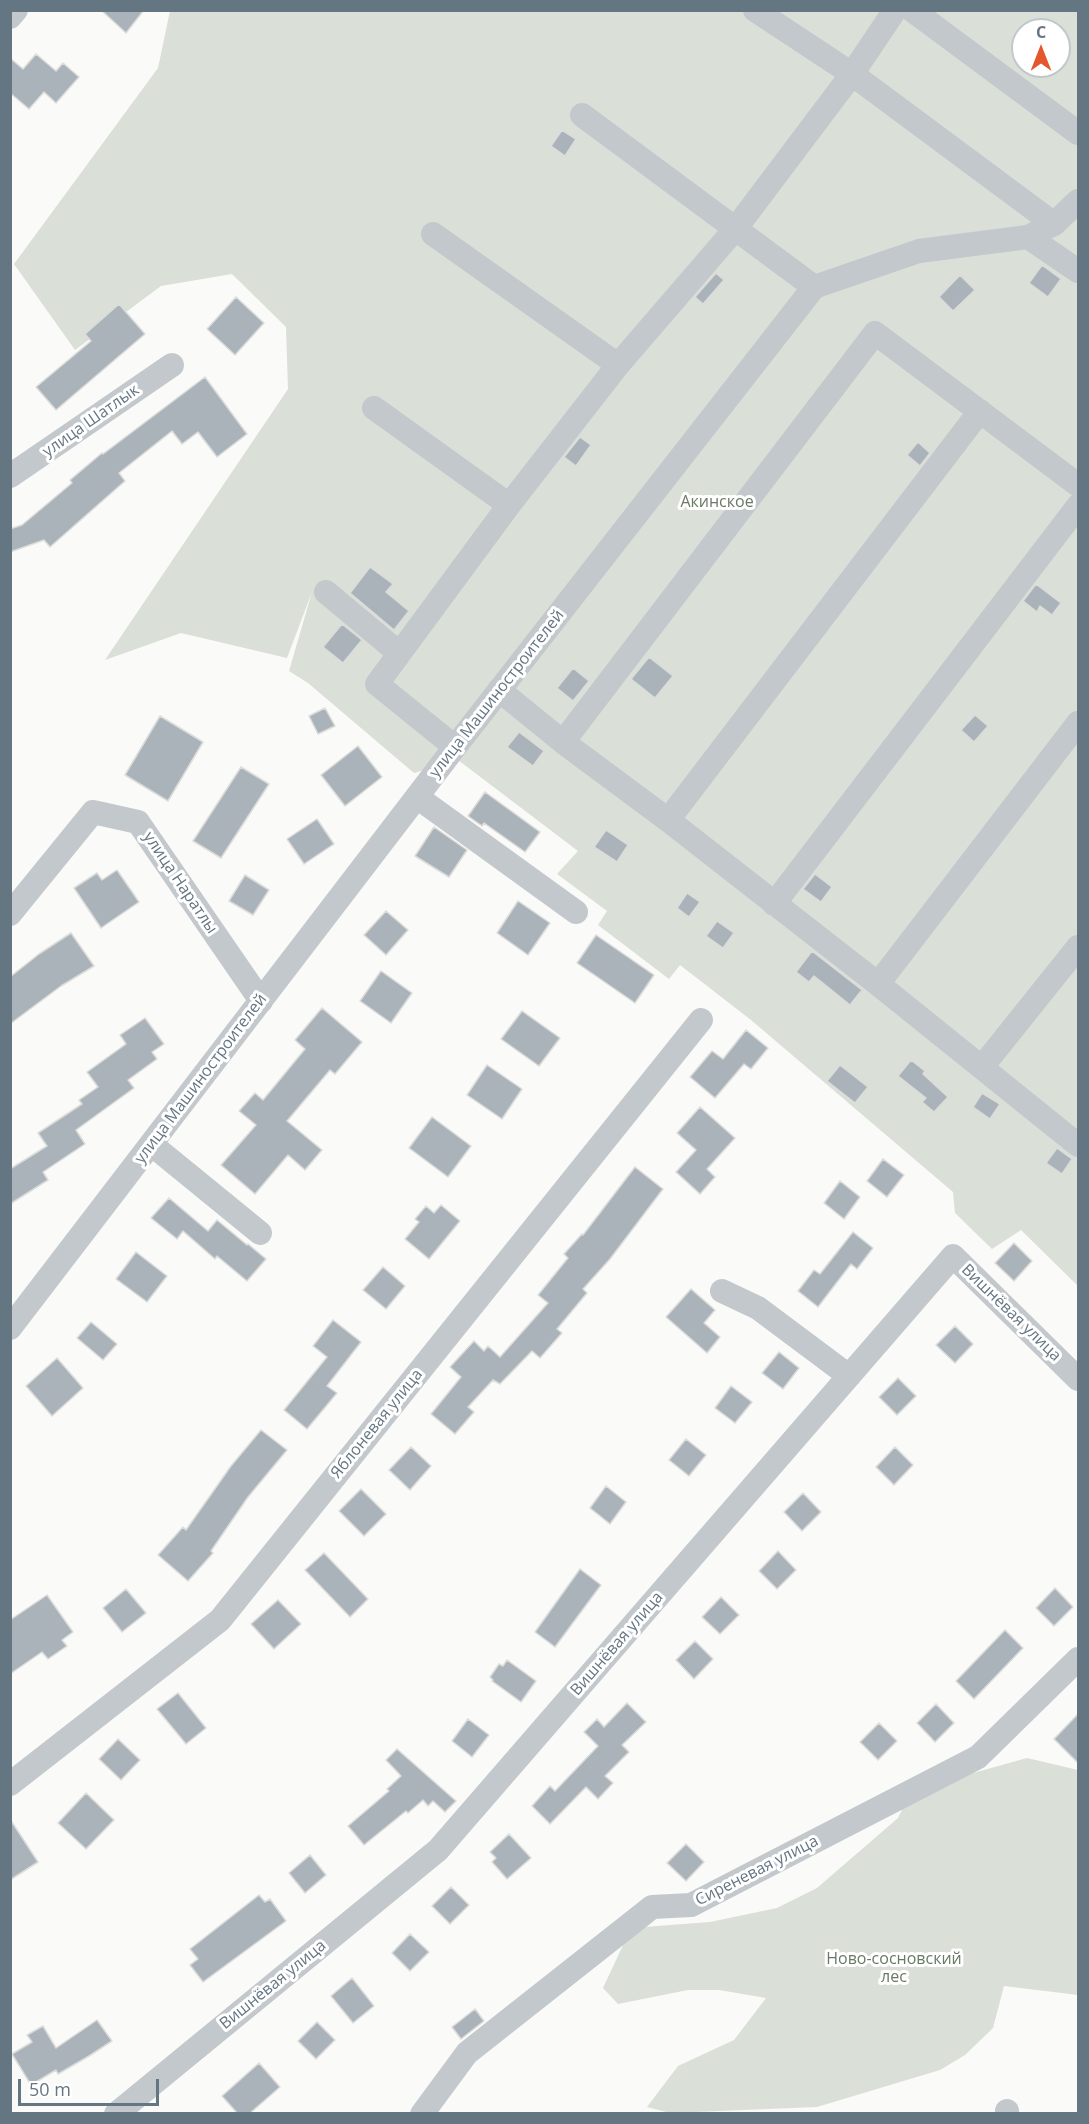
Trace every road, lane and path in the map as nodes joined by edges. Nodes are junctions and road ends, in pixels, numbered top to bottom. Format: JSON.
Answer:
{"nodes":[{"id":1,"x":16,"y":10,"type":"edge"},
{"id":2,"x":755,"y":10,"type":"edge"},
{"id":3,"x":895,"y":10,"type":"edge"},
{"id":4,"x":912,"y":10,"type":"edge"},
{"id":5,"x":10,"y":16,"type":"edge"},
{"id":6,"x":852,"y":74,"type":"junction"},
{"id":7,"x":582,"y":115,"type":"dead end"},
{"id":8,"x":1078,"y":133,"type":"edge"},
{"id":9,"x":1078,"y":201,"type":"edge"},
{"id":10,"x":1054,"y":224,"type":"junction"},
{"id":11,"x":736,"y":228,"type":"junction"},
{"id":12,"x":433,"y":234,"type":"dead end"},
{"id":13,"x":1028,"y":237,"type":"junction"},
{"id":14,"x":1078,"y":271,"type":"edge"},
{"id":15,"x":814,"y":287,"type":"junction"},
{"id":16,"x":172,"y":365,"type":"dead end"},
{"id":17,"x":618,"y":365,"type":"junction"},
{"id":18,"x":374,"y":408,"type":"dead end"},
{"id":19,"x":980,"y":411,"type":"junction"},
{"id":20,"x":10,"y":476,"type":"edge"},
{"id":21,"x":1078,"y":485,"type":"edge"},
{"id":22,"x":509,"y":505,"type":"junction"},
{"id":23,"x":1078,"y":506,"type":"edge"},
{"id":24,"x":326,"y":591,"type":"dead end"},
{"id":25,"x":399,"y":653,"type":"junction"},
{"id":26,"x":499,"y":690,"type":"junction"},
{"id":27,"x":1078,"y":723,"type":"edge"},
{"id":28,"x":563,"y":742,"type":"junction"},
{"id":29,"x":455,"y":747,"type":"junction"},
{"id":30,"x":417,"y":797,"type":"junction"},
{"id":31,"x":668,"y":820,"type":"junction"},
{"id":32,"x":774,"y":904,"type":"junction"},
{"id":33,"x":576,"y":912,"type":"dead end"},
{"id":34,"x":10,"y":914,"type":"edge"},
{"id":35,"x":1078,"y":946,"type":"edge"},
{"id":36,"x":879,"y":984,"type":"junction"},
{"id":37,"x":261,"y":1001,"type":"junction"},
{"id":38,"x":701,"y":1020,"type":"dead end"},
{"id":39,"x":982,"y":1067,"type":"junction"},
{"id":40,"x":151,"y":1144,"type":"junction"},
{"id":41,"x":1078,"y":1144,"type":"edge"},
{"id":42,"x":261,"y":1233,"type":"dead end"},
{"id":43,"x":722,"y":1291,"type":"dead end"},
{"id":44,"x":10,"y":1328,"type":"edge"},
{"id":45,"x":849,"y":1376,"type":"junction"},
{"id":46,"x":1078,"y":1379,"type":"edge"},
{"id":47,"x":1078,"y":1659,"type":"edge"},
{"id":48,"x":10,"y":1784,"type":"edge"},
{"id":49,"x":121,"y":2112,"type":"edge"},
{"id":50,"x":422,"y":2114,"type":"edge"}],
"edges":[{"from":1,"to":5,"type":"street"},
{"from":2,"to":6,"type":"street"},
{"from":3,"to":6,"type":"street"},
{"from":4,"to":8,"type":"street"},
{"from":6,"to":10,"type":"street"},
{"from":6,"to":11,"type":"street"},
{"from":7,"to":11,"type":"street"},
{"from":9,"to":10,"type":"street"},
{"from":10,"to":13,"type":"street"},
{"from":11,"to":15,"type":"street"},
{"from":11,"to":17,"type":"street"},
{"from":12,"to":17,"type":"street"},
{"from":13,"to":14,"type":"street"},
{"from":13,"to":15,"type":"street"},
{"from":15,"to":26,"type":"street","name":"улица Машиностроителей"},
{"from":16,"to":20,"type":"street","name":"улица Шатлык"},
{"from":17,"to":22,"type":"street"},
{"from":18,"to":22,"type":"street"},
{"from":19,"to":21,"type":"street"},
{"from":19,"to":28,"type":"street"},
{"from":19,"to":31,"type":"street"},
{"from":22,"to":25,"type":"street"},
{"from":23,"to":32,"type":"street"},
{"from":24,"to":25,"type":"street"},
{"from":25,"to":29,"type":"street"},
{"from":26,"to":28,"type":"street"},
{"from":26,"to":29,"type":"street","name":"улица Машиностроителей"},
{"from":27,"to":36,"type":"street"},
{"from":28,"to":31,"type":"street"},
{"from":29,"to":30,"type":"street","name":"улица Машиностроителей"},
{"from":30,"to":33,"type":"street"},
{"from":30,"to":37,"type":"street","name":"улица Машиностроителей"},
{"from":31,"to":32,"type":"street"},
{"from":32,"to":36,"type":"street"},
{"from":34,"to":37,"type":"street","name":"улица Наратлы"},
{"from":35,"to":39,"type":"street"},
{"from":36,"to":39,"type":"street"},
{"from":37,"to":40,"type":"street","name":"улица Машиностроителей"},
{"from":38,"to":48,"type":"street","name":"Яблоневая улица"},
{"from":39,"to":41,"type":"street"},
{"from":40,"to":42,"type":"street"},
{"from":40,"to":44,"type":"street","name":"улица Машиностроителей"},
{"from":43,"to":45,"type":"street"},
{"from":45,"to":46,"type":"street","name":"Вишнёвая улица"},
{"from":45,"to":49,"type":"street","name":"Вишнёвая улица"},
{"from":47,"to":50,"type":"street","name":"Сиреневая улица"}]}
